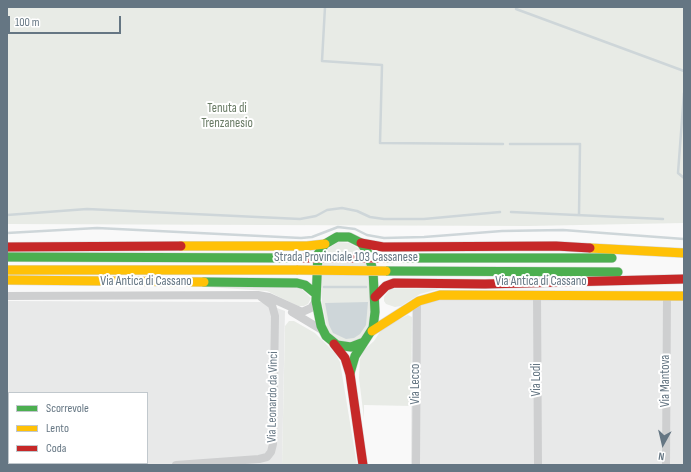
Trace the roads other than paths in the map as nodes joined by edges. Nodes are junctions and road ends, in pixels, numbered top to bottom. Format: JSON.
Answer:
{"nodes":[{"id":1,"x":361,"y":243,"type":"junction"},
{"id":2,"x":325,"y":244,"type":"junction"},
{"id":3,"x":7,"y":246,"type":"edge"},
{"id":4,"x":684,"y":253,"type":"edge"},
{"id":5,"x":7,"y":257,"type":"edge"},
{"id":6,"x":684,"y":258,"type":"edge"},
{"id":7,"x":7,"y":270,"type":"edge"},
{"id":8,"x":684,"y":272,"type":"edge"},
{"id":9,"x":684,"y":279,"type":"edge"},
{"id":10,"x":7,"y":280,"type":"edge"},
{"id":11,"x":258,"y":295,"type":"junction"},
{"id":12,"x":537,"y":295,"type":"junction"},
{"id":13,"x":7,"y":296,"type":"edge"},
{"id":14,"x":667,"y":296,"type":"junction"},
{"id":15,"x":684,"y":296,"type":"edge"},
{"id":16,"x":316,"y":298,"type":"junction"},
{"id":17,"x":375,"y":301,"type":"junction"},
{"id":18,"x":417,"y":303,"type":"junction"},
{"id":19,"x":283,"y":304,"type":"junction"},
{"id":20,"x":403,"y":312,"type":"junction"},
{"id":21,"x":275,"y":316,"type":"junction"},
{"id":22,"x":322,"y":330,"type":"junction"},
{"id":23,"x":372,"y":331,"type":"junction"},
{"id":24,"x":365,"y":341,"type":"junction"},
{"id":25,"x":334,"y":344,"type":"junction"},
{"id":26,"x":350,"y":374,"type":"junction"},
{"id":27,"x":176,"y":465,"type":"edge"},
{"id":28,"x":363,"y":465,"type":"edge"},
{"id":29,"x":416,"y":465,"type":"edge"},
{"id":30,"x":538,"y":465,"type":"edge"},
{"id":31,"x":666,"y":465,"type":"edge"}],
"edges":[{"from":1,"to":2,"type":"main road"},
{"from":1,"to":4,"type":"main road"},
{"from":1,"to":17,"type":"main road"},
{"from":2,"to":3,"type":"main road"},
{"from":2,"to":16,"type":"main road"},
{"from":5,"to":6,"type":"main road","name":"Strada Provinciale 103 Cassanese","bridge":true},
{"from":7,"to":8,"type":"main road","name":"Strada Provinciale 103 Cassanese","bridge":true},
{"from":9,"to":17,"type":"main road"},
{"from":10,"to":16,"type":"main road"},
{"from":11,"to":13,"type":"street","name":"Via Antica di Cassano"},
{"from":11,"to":19,"type":"street","name":"Via Antica di Cassano"},
{"from":11,"to":21,"type":"street"},
{"from":12,"to":14,"type":"main road","name":"Via Antica di Cassano"},
{"from":12,"to":18,"type":"main road","name":"Via Antica di Cassano"},
{"from":12,"to":30,"type":"street","name":"Via Lodi"},
{"from":14,"to":15,"type":"main road","name":"Via Antica di Cassano"},
{"from":14,"to":31,"type":"street","name":"Via Mantova"},
{"from":16,"to":19,"type":"street","name":"Via Antica di Cassano"},
{"from":16,"to":22,"type":"main road"},
{"from":17,"to":20,"type":"main road"},
{"from":17,"to":23,"type":"main road"},
{"from":18,"to":20,"type":"main road","name":"Via Antica di Cassano"},
{"from":18,"to":29,"type":"street","name":"Via Lecco"},
{"from":19,"to":21,"type":"street"},
{"from":19,"to":22,"type":"street","name":"Via Antica di Cassano"},
{"from":20,"to":23,"type":"main road","name":"Via Antica di Cassano"},
{"from":21,"to":27,"type":"street","name":"Via Leonardo da Vinci"},
{"from":22,"to":25,"type":"main road"},
{"from":23,"to":24,"type":"main road"},
{"from":24,"to":25,"type":"main road"},
{"from":24,"to":26,"type":"main road"},
{"from":25,"to":26,"type":"main road"},
{"from":26,"to":28,"type":"main road"}]}
